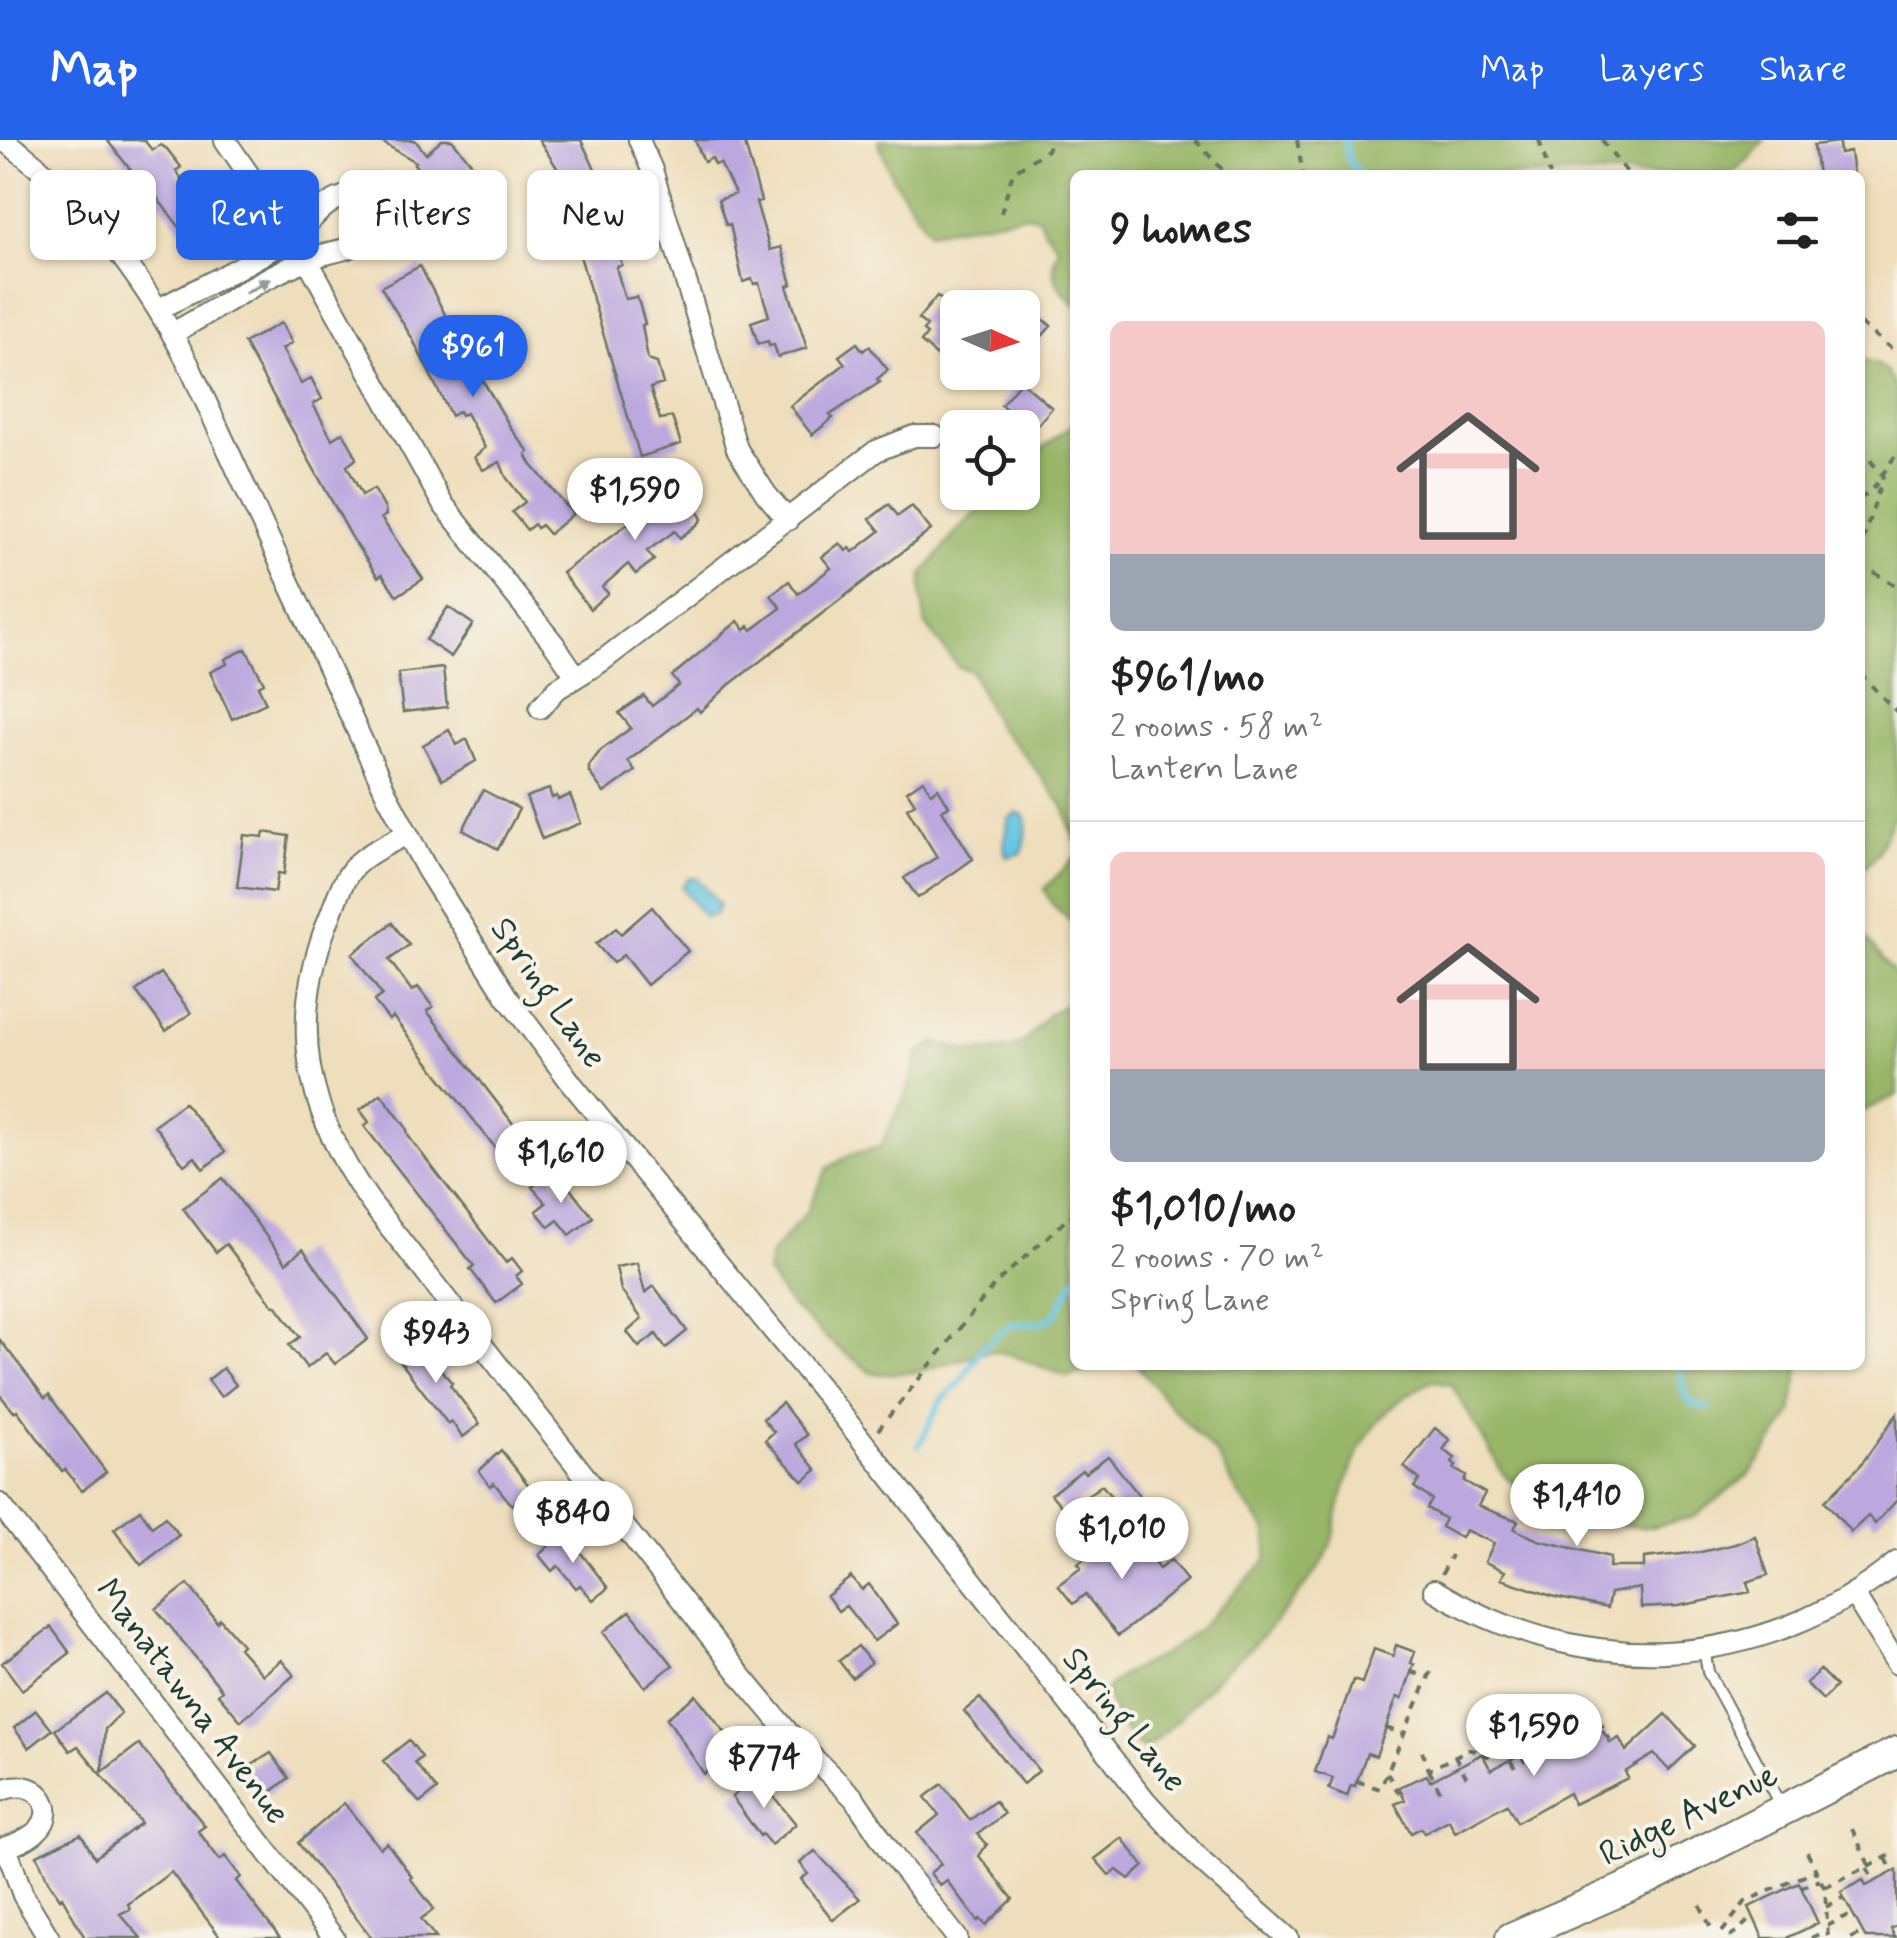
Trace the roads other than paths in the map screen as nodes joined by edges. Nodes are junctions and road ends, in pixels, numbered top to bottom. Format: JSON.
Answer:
{"nodes":[{"id":1,"x":3,"y":140,"type":"edge"},
{"id":2,"x":225,"y":140,"type":"edge"},
{"id":3,"x":638,"y":140,"type":"edge"},
{"id":4,"x":246,"y":170,"type":"edge"},
{"id":5,"x":319,"y":211,"type":"edge"},
{"id":6,"x":319,"y":257,"type":"edge"},
{"id":7,"x":250,"y":260,"type":"edge"},
{"id":8,"x":306,"y":260,"type":"joint"},
{"id":9,"x":159,"y":309,"type":"junction"},
{"id":10,"x":173,"y":334,"type":"junction"},
{"id":11,"x":935,"y":436,"type":"dead end"},
{"id":12,"x":788,"y":520,"type":"junction"},
{"id":13,"x":576,"y":676,"type":"junction"},
{"id":14,"x":540,"y":708,"type":"dead end"},
{"id":15,"x":407,"y":834,"type":"junction"},
{"id":16,"x":0,"y":1504,"type":"edge"},
{"id":17,"x":1897,"y":1562,"type":"edge"},
{"id":18,"x":1434,"y":1590,"type":"dead end"},
{"id":19,"x":1853,"y":1593,"type":"junction"},
{"id":20,"x":1704,"y":1648,"type":"junction"},
{"id":21,"x":1897,"y":1664,"type":"edge"},
{"id":22,"x":1897,"y":1752,"type":"edge"},
{"id":23,"x":0,"y":1791,"type":"edge"},
{"id":24,"x":1784,"y":1812,"type":"junction"},
{"id":25,"x":3,"y":1849,"type":"edge"},
{"id":26,"x":49,"y":1938,"type":"edge"},
{"id":27,"x":334,"y":1938,"type":"edge"},
{"id":28,"x":956,"y":1938,"type":"edge"},
{"id":29,"x":1288,"y":1938,"type":"edge"},
{"id":30,"x":1511,"y":1938,"type":"edge"}],
"edges":[{"from":1,"to":9,"type":"street","name":"Spring Lane"},
{"from":2,"to":4,"type":"street"},
{"from":3,"to":12,"type":"street"},
{"from":5,"to":6,"type":"street"},
{"from":7,"to":9,"type":"street"},
{"from":10,"to":8,"type":"street","one_way":true},
{"from":8,"to":13,"type":"street"},
{"from":9,"to":10,"type":"street","name":"Spring Lane"},
{"from":10,"to":15,"type":"street","name":"Spring Lane"},
{"from":11,"to":12,"type":"street"},
{"from":12,"to":13,"type":"street"},
{"from":13,"to":14,"type":"street"},
{"from":15,"to":28,"type":"street"},
{"from":15,"to":29,"type":"street","name":"Spring Lane"},
{"from":16,"to":27,"type":"street","name":"Manatawna Avenue"},
{"from":17,"to":19,"type":"street"},
{"from":18,"to":20,"type":"street"},
{"from":19,"to":20,"type":"street"},
{"from":19,"to":21,"type":"street"},
{"from":20,"to":24,"type":"lane"},
{"from":22,"to":24,"type":"main road","name":"Ridge Avenue"},
{"from":23,"to":25,"type":"street"},
{"from":24,"to":30,"type":"main road","name":"Ridge Avenue"},
{"from":25,"to":26,"type":"street"}]}
